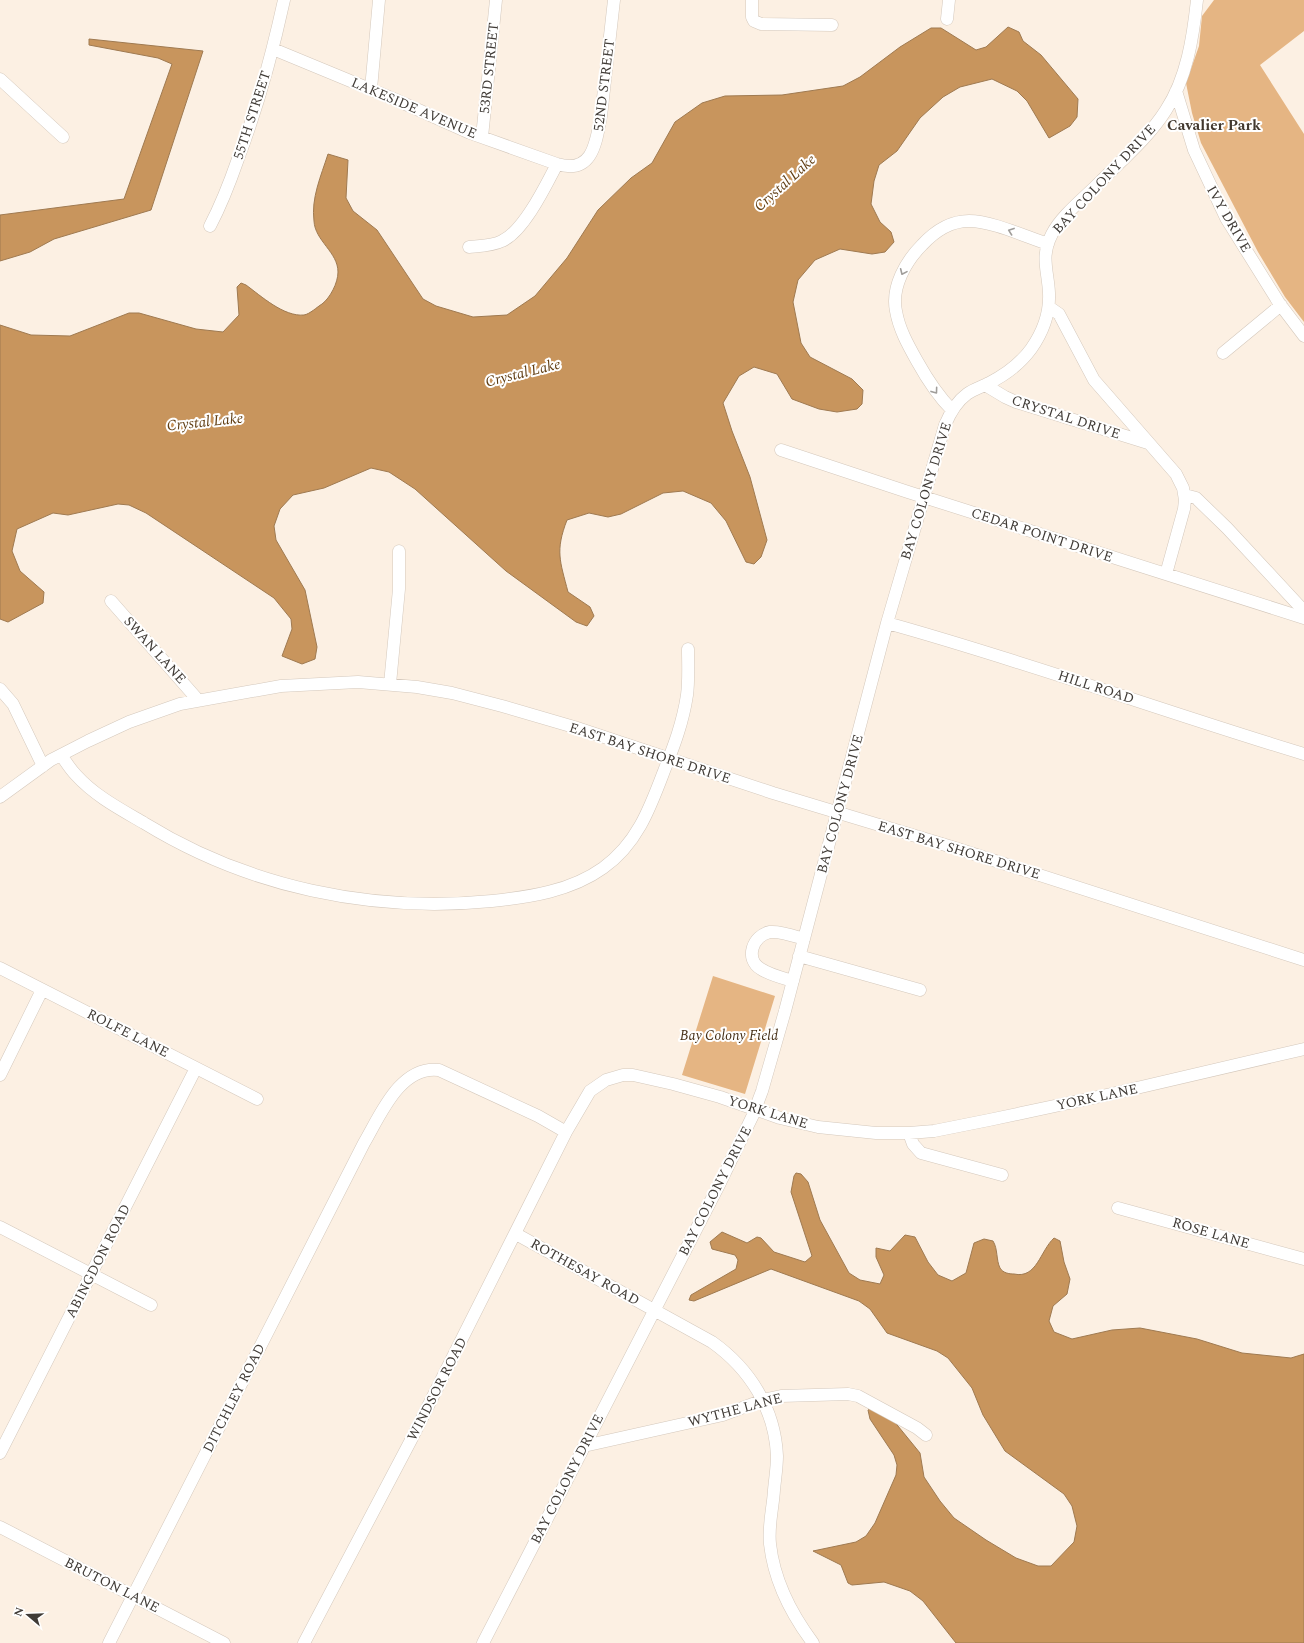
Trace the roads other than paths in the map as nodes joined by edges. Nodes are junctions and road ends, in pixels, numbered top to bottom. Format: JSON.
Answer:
{"nodes":[{"id":1,"x":284,"y":0,"type":"edge"},
{"id":2,"x":379,"y":0,"type":"edge"},
{"id":3,"x":496,"y":0,"type":"edge"},
{"id":4,"x":614,"y":0,"type":"edge"},
{"id":5,"x":752,"y":0,"type":"edge"},
{"id":6,"x":949,"y":0,"type":"edge"},
{"id":7,"x":1197,"y":0,"type":"edge"},
{"id":8,"x":947,"y":19,"type":"dead end"},
{"id":9,"x":832,"y":25,"type":"dead end"},
{"id":10,"x":273,"y":49,"type":"junction"},
{"id":11,"x":0,"y":80,"type":"edge"},
{"id":12,"x":371,"y":90,"type":"junction"},
{"id":13,"x":1176,"y":91,"type":"junction"},
{"id":14,"x":63,"y":136,"type":"dead end"},
{"id":15,"x":482,"y":136,"type":"junction"},
{"id":16,"x":557,"y":164,"type":"junction"},
{"id":17,"x":210,"y":226,"type":"dead end"},
{"id":18,"x":1048,"y":244,"type":"junction"},
{"id":19,"x":469,"y":247,"type":"dead end"},
{"id":20,"x":1281,"y":305,"type":"junction"},
{"id":21,"x":1049,"y":307,"type":"junction"},
{"id":22,"x":1304,"y":336,"type":"edge"},
{"id":23,"x":1223,"y":353,"type":"dead end"},
{"id":24,"x":985,"y":385,"type":"junction"},
{"id":25,"x":952,"y":410,"type":"junction"},
{"id":26,"x":1149,"y":443,"type":"junction"},
{"id":27,"x":781,"y":450,"type":"dead end"},
{"id":28,"x":1185,"y":495,"type":"junction"},
{"id":29,"x":923,"y":497,"type":"junction"},
{"id":30,"x":399,"y":551,"type":"dead end"},
{"id":31,"x":1166,"y":574,"type":"junction"},
{"id":32,"x":111,"y":601,"type":"dead end"},
{"id":33,"x":1304,"y":611,"type":"edge"},
{"id":34,"x":1304,"y":618,"type":"edge"},
{"id":35,"x":887,"y":623,"type":"junction"},
{"id":36,"x":688,"y":649,"type":"dead end"},
{"id":37,"x":390,"y":684,"type":"junction"},
{"id":38,"x":0,"y":689,"type":"edge"},
{"id":39,"x":198,"y":700,"type":"junction"},
{"id":40,"x":1304,"y":754,"type":"edge"},
{"id":41,"x":61,"y":755,"type":"junction"},
{"id":42,"x":669,"y":759,"type":"junction"},
{"id":43,"x":43,"y":766,"type":"junction"},
{"id":44,"x":0,"y":797,"type":"edge"},
{"id":45,"x":838,"y":813,"type":"junction"},
{"id":46,"x":804,"y":939,"type":"junction"},
{"id":47,"x":799,"y":956,"type":"junction"},
{"id":48,"x":1304,"y":960,"type":"edge"},
{"id":49,"x":0,"y":968,"type":"edge"},
{"id":50,"x":793,"y":981,"type":"junction"},
{"id":51,"x":42,"y":990,"type":"junction"},
{"id":52,"x":920,"y":990,"type":"dead end"},
{"id":53,"x":1304,"y":1049,"type":"edge"},
{"id":54,"x":196,"y":1068,"type":"junction"},
{"id":55,"x":0,"y":1075,"type":"edge"},
{"id":56,"x":257,"y":1099,"type":"dead end"},
{"id":57,"x":755,"y":1110,"type":"junction"},
{"id":58,"x":566,"y":1132,"type":"junction"},
{"id":59,"x":910,"y":1133,"type":"junction"},
{"id":60,"x":1002,"y":1175,"type":"dead end"},
{"id":61,"x":1118,"y":1208,"type":"dead end"},
{"id":62,"x":0,"y":1227,"type":"edge"},
{"id":63,"x":516,"y":1234,"type":"junction"},
{"id":64,"x":1304,"y":1259,"type":"edge"},
{"id":65,"x":91,"y":1274,"type":"junction"},
{"id":66,"x":151,"y":1305,"type":"dead end"},
{"id":67,"x":654,"y":1310,"type":"junction"},
{"id":68,"x":763,"y":1400,"type":"junction"},
{"id":69,"x":926,"y":1435,"type":"dead end"},
{"id":70,"x":584,"y":1446,"type":"junction"},
{"id":71,"x":0,"y":1453,"type":"edge"},
{"id":72,"x":0,"y":1528,"type":"edge"},
{"id":73,"x":133,"y":1596,"type":"junction"},
{"id":74,"x":109,"y":1643,"type":"edge"},
{"id":75,"x":224,"y":1643,"type":"edge"},
{"id":76,"x":304,"y":1643,"type":"edge"},
{"id":77,"x":483,"y":1643,"type":"edge"},
{"id":78,"x":814,"y":1643,"type":"edge"}],
"edges":[{"from":1,"to":10,"type":"street","name":"55TH STREET"},
{"from":2,"to":12,"type":"street"},
{"from":3,"to":15,"type":"street","name":"53RD STREET"},
{"from":4,"to":16,"type":"street","name":"52ND STREET"},
{"from":5,"to":9,"type":"street"},
{"from":6,"to":8,"type":"street"},
{"from":7,"to":13,"type":"street","name":"BAY COLONY DRIVE"},
{"from":10,"to":12,"type":"street","name":"LAKESIDE AVENUE"},
{"from":10,"to":17,"type":"street","name":"55TH STREET"},
{"from":11,"to":14,"type":"street"},
{"from":12,"to":15,"type":"street","name":"LAKESIDE AVENUE"},
{"from":13,"to":18,"type":"street","name":"BAY COLONY DRIVE"},
{"from":13,"to":20,"type":"street","name":"IVY DRIVE"},
{"from":15,"to":16,"type":"street","name":"LAKESIDE AVENUE"},
{"from":16,"to":19,"type":"street"},
{"from":18,"to":21,"type":"street","name":"BAY COLONY DRIVE"},
{"from":18,"to":25,"type":"street","one_way":true},
{"from":20,"to":22,"type":"street","name":"IVY DRIVE"},
{"from":20,"to":23,"type":"street"},
{"from":21,"to":24,"type":"street","name":"BAY COLONY DRIVE"},
{"from":21,"to":26,"type":"street"},
{"from":24,"to":25,"type":"street","name":"BAY COLONY DRIVE"},
{"from":24,"to":26,"type":"street","name":"CRYSTAL DRIVE"},
{"from":25,"to":29,"type":"street","name":"BAY COLONY DRIVE"},
{"from":26,"to":28,"type":"street"},
{"from":27,"to":29,"type":"street","name":"CEDAR POINT DRIVE"},
{"from":28,"to":31,"type":"street"},
{"from":28,"to":33,"type":"street"},
{"from":29,"to":31,"type":"street","name":"CEDAR POINT DRIVE"},
{"from":29,"to":35,"type":"street","name":"BAY COLONY DRIVE"},
{"from":30,"to":37,"type":"street"},
{"from":31,"to":34,"type":"street","name":"CEDAR POINT DRIVE"},
{"from":32,"to":39,"type":"street","name":"SWAN LANE"},
{"from":35,"to":40,"type":"street","name":"HILL ROAD"},
{"from":35,"to":45,"type":"street","name":"BAY COLONY DRIVE"},
{"from":36,"to":42,"type":"street"},
{"from":37,"to":39,"type":"street","name":"EAST BAY SHORE DRIVE"},
{"from":37,"to":42,"type":"street","name":"EAST BAY SHORE DRIVE"},
{"from":38,"to":43,"type":"street"},
{"from":39,"to":41,"type":"street","name":"EAST BAY SHORE DRIVE"},
{"from":41,"to":42,"type":"street"},
{"from":41,"to":43,"type":"street","name":"EAST BAY SHORE DRIVE"},
{"from":42,"to":45,"type":"street","name":"EAST BAY SHORE DRIVE"},
{"from":43,"to":44,"type":"street","name":"EAST BAY SHORE DRIVE"},
{"from":45,"to":46,"type":"street","name":"BAY COLONY DRIVE"},
{"from":45,"to":48,"type":"street","name":"EAST BAY SHORE DRIVE"},
{"from":46,"to":47,"type":"street","name":"BAY COLONY DRIVE"},
{"from":46,"to":50,"type":"street"},
{"from":47,"to":50,"type":"street","name":"BAY COLONY DRIVE"},
{"from":47,"to":52,"type":"street"},
{"from":49,"to":51,"type":"street","name":"ROLFE LANE"},
{"from":50,"to":57,"type":"street","name":"BAY COLONY DRIVE"},
{"from":51,"to":54,"type":"street","name":"ROLFE LANE"},
{"from":51,"to":55,"type":"street"},
{"from":53,"to":59,"type":"street","name":"YORK LANE"},
{"from":54,"to":56,"type":"street","name":"ROLFE LANE"},
{"from":54,"to":65,"type":"street","name":"ABINGDON ROAD"},
{"from":57,"to":58,"type":"street","name":"YORK LANE"},
{"from":57,"to":59,"type":"street","name":"YORK LANE"},
{"from":57,"to":67,"type":"street","name":"BAY COLONY DRIVE"},
{"from":58,"to":63,"type":"street","name":"WINDSOR ROAD"},
{"from":58,"to":73,"type":"street","name":"DITCHLEY ROAD"},
{"from":59,"to":60,"type":"street"},
{"from":61,"to":64,"type":"street","name":"ROSE LANE"},
{"from":62,"to":65,"type":"street"},
{"from":63,"to":67,"type":"street","name":"ROTHESAY ROAD"},
{"from":63,"to":76,"type":"street","name":"WINDSOR ROAD"},
{"from":65,"to":66,"type":"street"},
{"from":65,"to":71,"type":"street","name":"ABINGDON ROAD"},
{"from":67,"to":68,"type":"street","name":"ROTHESAY ROAD"},
{"from":67,"to":70,"type":"street","name":"BAY COLONY DRIVE"},
{"from":68,"to":69,"type":"street","name":"WYTHE LANE"},
{"from":68,"to":70,"type":"street","name":"WYTHE LANE"},
{"from":68,"to":78,"type":"street","name":"ROTHESAY ROAD"},
{"from":70,"to":77,"type":"street","name":"BAY COLONY DRIVE"},
{"from":72,"to":73,"type":"street","name":"BRUTON LANE"},
{"from":73,"to":74,"type":"street","name":"DITCHLEY ROAD"},
{"from":73,"to":75,"type":"street","name":"BRUTON LANE"}]}
